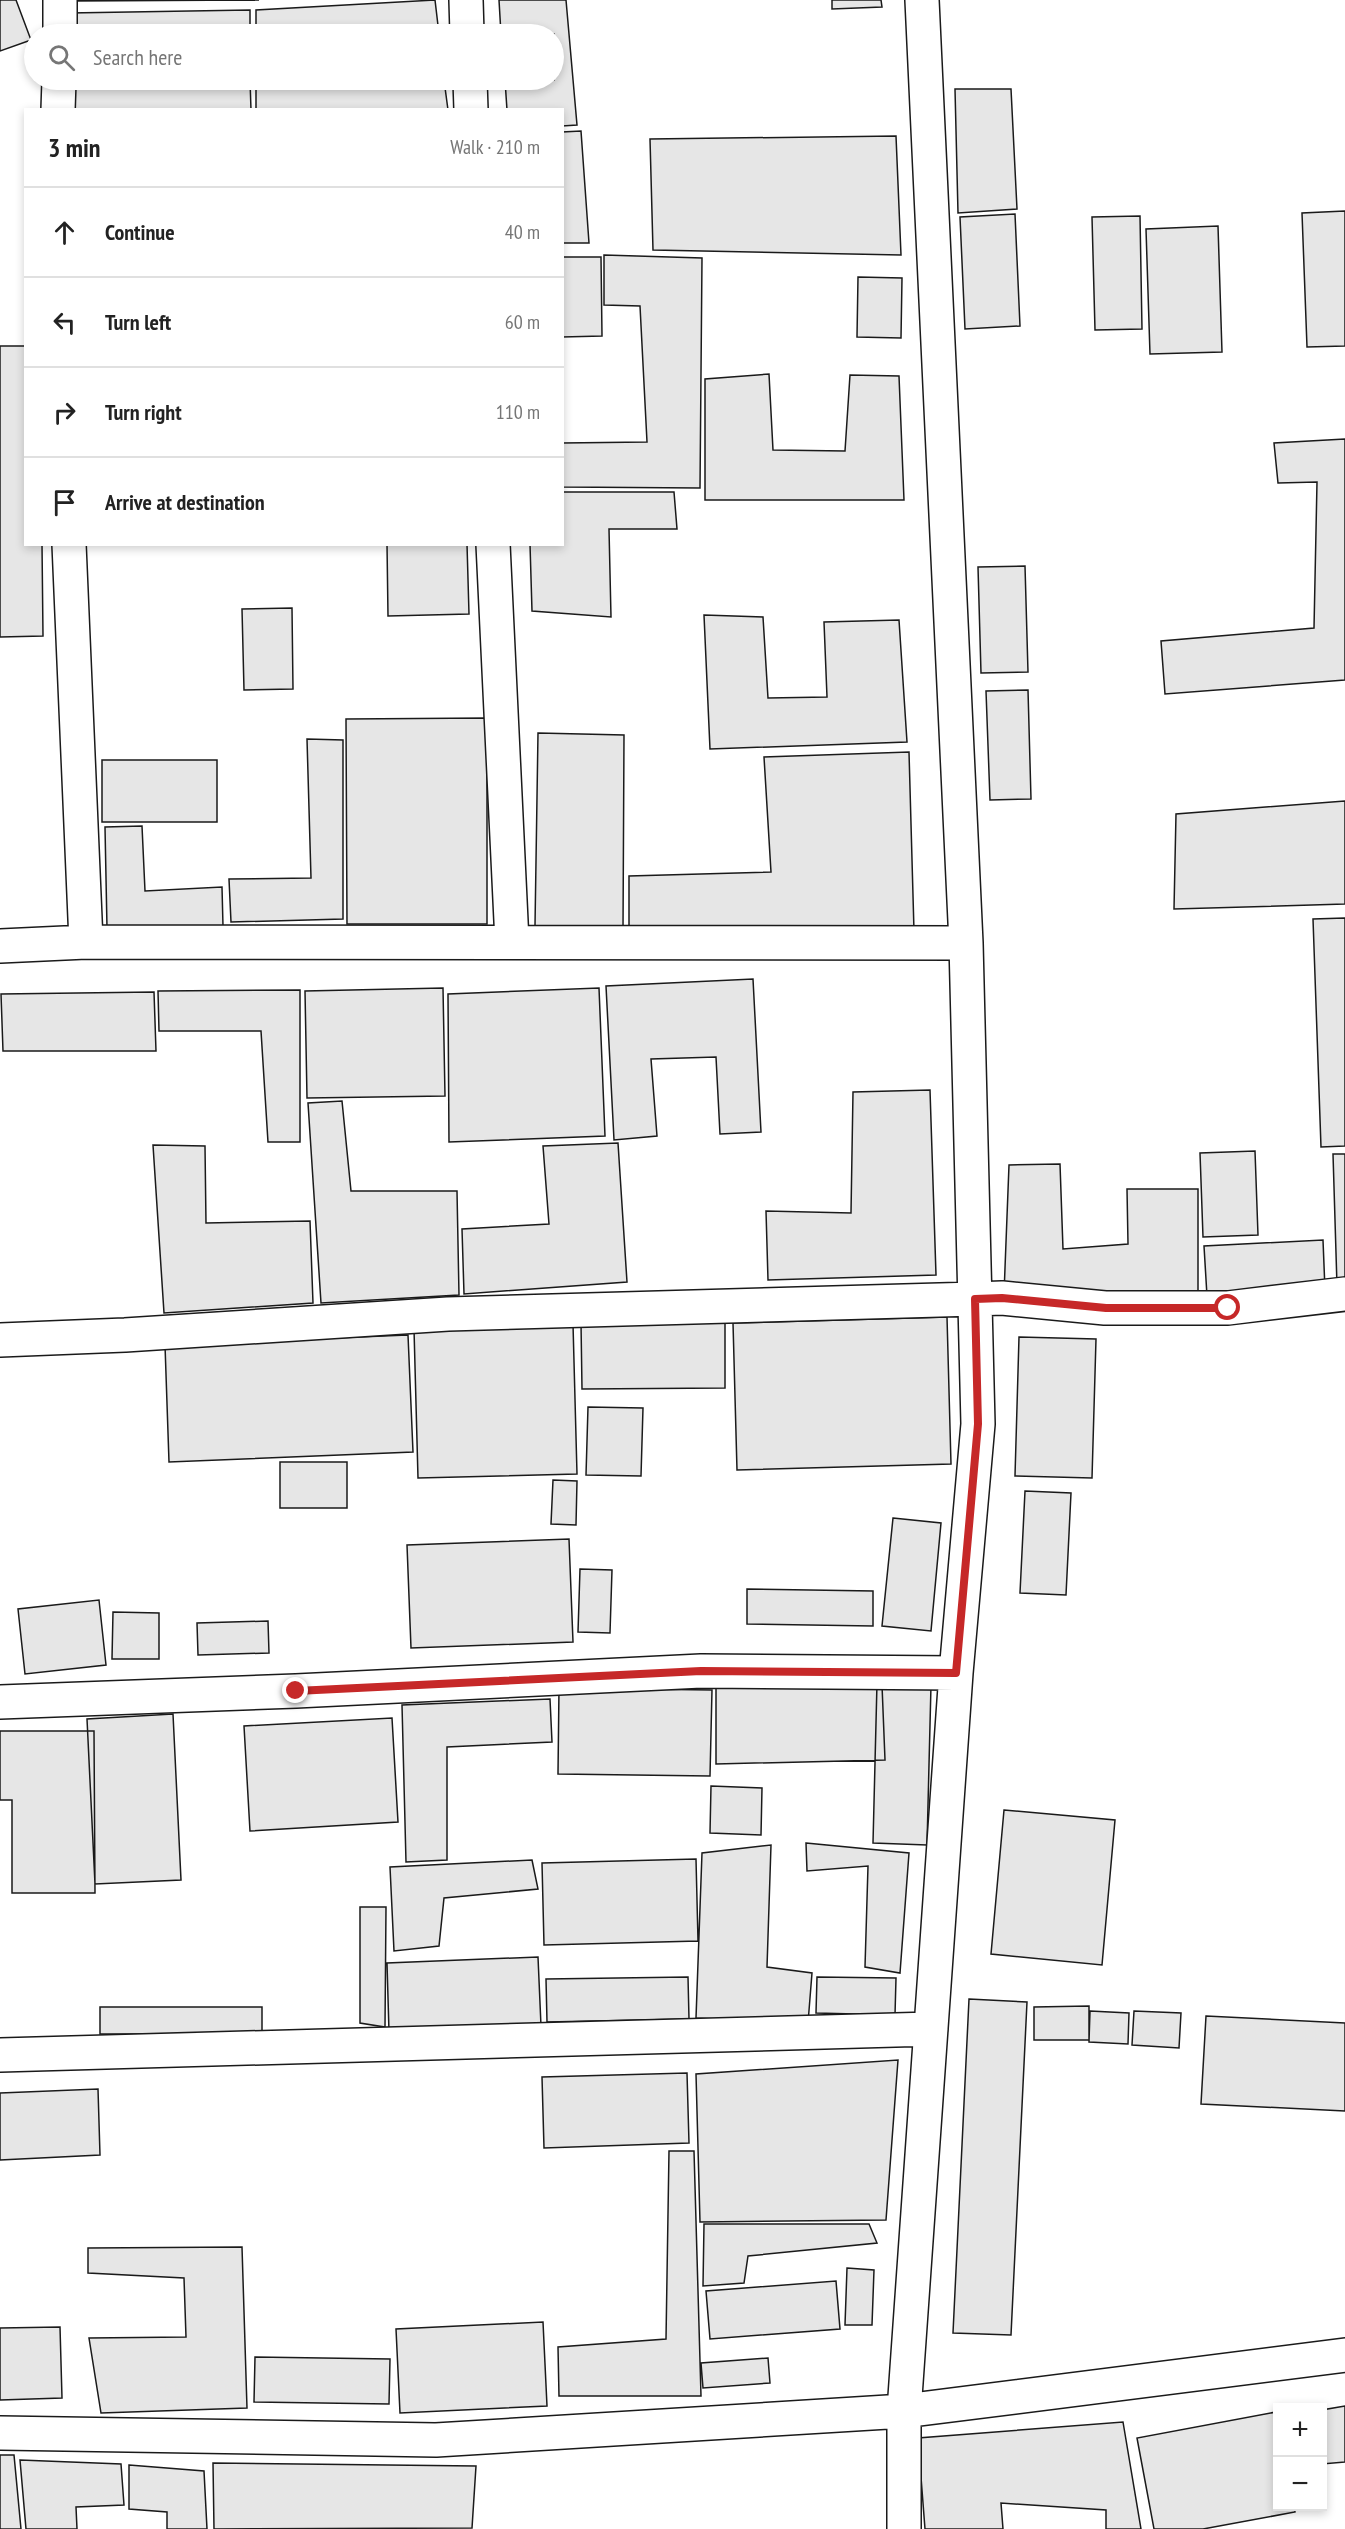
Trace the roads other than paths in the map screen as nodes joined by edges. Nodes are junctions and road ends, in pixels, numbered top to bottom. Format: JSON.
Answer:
{"nodes":[{"id":1,"x":60,"y":0,"type":"edge"},
{"id":2,"x":466,"y":0,"type":"edge"},
{"id":3,"x":922,"y":0,"type":"edge"},
{"id":4,"x":60,"y":24,"type":"edge"},
{"id":5,"x":467,"y":24,"type":"edge"},
{"id":6,"x":59,"y":90,"type":"edge"},
{"id":7,"x":470,"y":90,"type":"edge"},
{"id":8,"x":58,"y":108,"type":"edge"},
{"id":9,"x":471,"y":108,"type":"edge"},
{"id":10,"x":69,"y":546,"type":"edge"},
{"id":11,"x":493,"y":546,"type":"edge"},
{"id":12,"x":86,"y":942,"type":"junction"},
{"id":13,"x":513,"y":942,"type":"junction"},
{"id":14,"x":966,"y":943,"type":"junction"},
{"id":15,"x":0,"y":945,"type":"edge"},
{"id":16,"x":1345,"y":1294,"type":"edge"},
{"id":17,"x":975,"y":1299,"type":"junction"},
{"id":18,"x":0,"y":1340,"type":"edge"},
{"id":19,"x":956,"y":1673,"type":"junction"},
{"id":20,"x":0,"y":1702,"type":"edge"},
{"id":21,"x":931,"y":2029,"type":"junction"},
{"id":22,"x":0,"y":2055,"type":"edge"},
{"id":23,"x":1345,"y":2355,"type":"edge"},
{"id":24,"x":904,"y":2411,"type":"junction"},
{"id":25,"x":0,"y":2433,"type":"edge"},
{"id":26,"x":904,"y":2529,"type":"edge"}],
"edges":[{"from":1,"to":4,"type":"street"},
{"from":2,"to":5,"type":"street"},
{"from":3,"to":14,"type":"street"},
{"from":6,"to":8,"type":"street"},
{"from":7,"to":9,"type":"street"},
{"from":10,"to":12,"type":"street"},
{"from":11,"to":13,"type":"street"},
{"from":12,"to":13,"type":"street"},
{"from":12,"to":15,"type":"street"},
{"from":13,"to":14,"type":"street"},
{"from":14,"to":17,"type":"street"},
{"from":16,"to":17,"type":"street"},
{"from":17,"to":18,"type":"street"},
{"from":17,"to":19,"type":"street"},
{"from":19,"to":20,"type":"street"},
{"from":19,"to":21,"type":"street"},
{"from":21,"to":22,"type":"street"},
{"from":21,"to":24,"type":"street"},
{"from":23,"to":24,"type":"street"},
{"from":24,"to":25,"type":"street"},
{"from":24,"to":26,"type":"street"}]}
